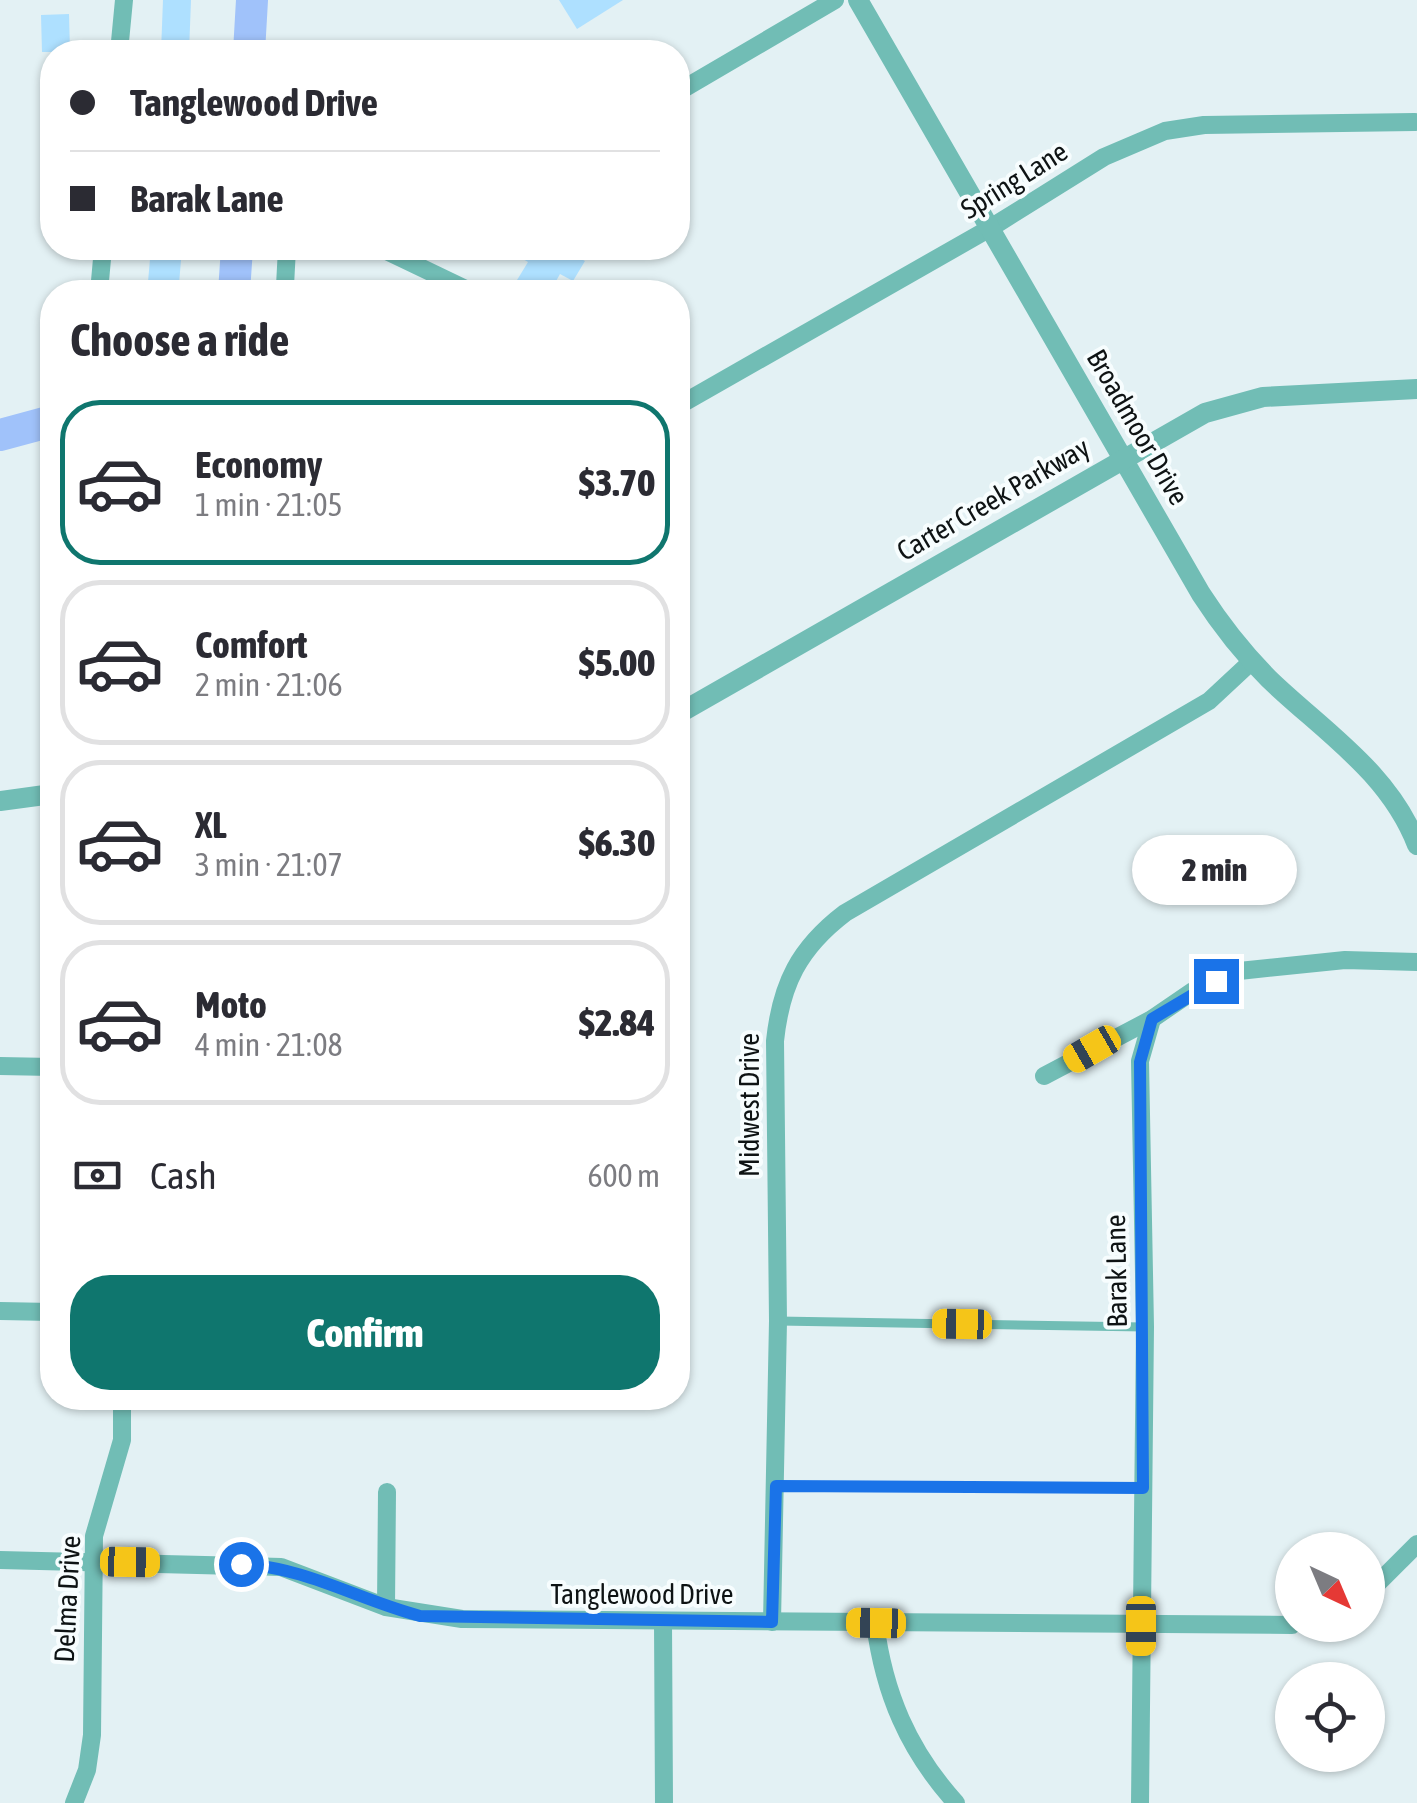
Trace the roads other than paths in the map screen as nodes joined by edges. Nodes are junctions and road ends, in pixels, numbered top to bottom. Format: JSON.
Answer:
{"nodes":[{"id":1,"x":124,"y":0,"type":"edge"},
{"id":2,"x":834,"y":0,"type":"edge"},
{"id":3,"x":858,"y":0,"type":"edge"},
{"id":4,"x":120,"y":40,"type":"edge"},
{"id":5,"x":690,"y":85,"type":"edge"},
{"id":6,"x":1415,"y":122,"type":"edge"},
{"id":7,"x":992,"y":227,"type":"junction"},
{"id":8,"x":405,"y":260,"type":"edge"},
{"id":9,"x":447,"y":280,"type":"edge"},
{"id":10,"x":1417,"y":390,"type":"edge"},
{"id":11,"x":690,"y":399,"type":"edge"},
{"id":12,"x":1123,"y":456,"type":"junction"},
{"id":13,"x":1252,"y":661,"type":"junction"},
{"id":14,"x":690,"y":707,"type":"edge"},
{"id":15,"x":40,"y":796,"type":"edge"},
{"id":16,"x":0,"y":801,"type":"edge"},
{"id":17,"x":1417,"y":844,"type":"edge"},
{"id":18,"x":1417,"y":962,"type":"edge"},
{"id":19,"x":1152,"y":1019,"type":"junction"},
{"id":20,"x":0,"y":1066,"type":"edge"},
{"id":21,"x":40,"y":1066,"type":"edge"},
{"id":22,"x":1044,"y":1076,"type":"dead end"},
{"id":23,"x":0,"y":1311,"type":"edge"},
{"id":24,"x":40,"y":1312,"type":"edge"},
{"id":25,"x":778,"y":1322,"type":"junction"},
{"id":26,"x":1145,"y":1327,"type":"junction"},
{"id":27,"x":122,"y":1410,"type":"edge"},
{"id":28,"x":776,"y":1486,"type":"junction"},
{"id":29,"x":1143,"y":1488,"type":"junction"},
{"id":30,"x":388,"y":1492,"type":"dead end"},
{"id":31,"x":1417,"y":1544,"type":"edge"},
{"id":32,"x":0,"y":1560,"type":"edge"},
{"id":33,"x":94,"y":1561,"type":"junction"},
{"id":34,"x":1385,"y":1576,"type":"edge"},
{"id":35,"x":386,"y":1607,"type":"junction"},
{"id":36,"x":663,"y":1622,"type":"junction"},
{"id":37,"x":772,"y":1622,"type":"junction"},
{"id":38,"x":876,"y":1623,"type":"junction"},
{"id":39,"x":1275,"y":1624,"type":"edge"},
{"id":40,"x":1141,"y":1626,"type":"junction"},
{"id":41,"x":74,"y":1803,"type":"edge"},
{"id":42,"x":664,"y":1803,"type":"edge"},
{"id":43,"x":956,"y":1803,"type":"edge"},
{"id":44,"x":1140,"y":1803,"type":"edge"}],
"edges":[{"from":1,"to":4,"type":"street"},
{"from":2,"to":5,"type":"street"},
{"from":3,"to":7,"type":"street","name":"Broadmoor Drive"},
{"from":6,"to":7,"type":"street","name":"Spring Lane"},
{"from":7,"to":11,"type":"street","name":"Spring Lane"},
{"from":7,"to":12,"type":"street","name":"Broadmoor Drive"},
{"from":8,"to":9,"type":"street"},
{"from":10,"to":12,"type":"street","name":"Carter Creek Parkway"},
{"from":12,"to":13,"type":"street","name":"Broadmoor Drive"},
{"from":12,"to":14,"type":"street","name":"Carter Creek Parkway"},
{"from":13,"to":17,"type":"street","name":"Broadmoor Drive"},
{"from":13,"to":25,"type":"street","name":"Midwest Drive"},
{"from":15,"to":16,"type":"street"},
{"from":18,"to":19,"type":"street"},
{"from":19,"to":22,"type":"street"},
{"from":19,"to":26,"type":"street","name":"Barak Lane"},
{"from":20,"to":21,"type":"street"},
{"from":23,"to":24,"type":"street"},
{"from":25,"to":26,"type":"lane"},
{"from":25,"to":28,"type":"street","name":"Midwest Drive"},
{"from":26,"to":29,"type":"street","name":"Barak Lane"},
{"from":27,"to":33,"type":"street","name":"Delma Drive"},
{"from":28,"to":29,"type":"lane"},
{"from":28,"to":37,"type":"street","name":"Midwest Drive"},
{"from":29,"to":40,"type":"street","name":"Barak Lane"},
{"from":30,"to":35,"type":"street"},
{"from":31,"to":34,"type":"street"},
{"from":32,"to":33,"type":"street","name":"Tanglewood Drive"},
{"from":33,"to":35,"type":"street","name":"Tanglewood Drive"},
{"from":33,"to":41,"type":"street","name":"Delma Drive"},
{"from":35,"to":36,"type":"street","name":"Tanglewood Drive"},
{"from":36,"to":37,"type":"street","name":"Tanglewood Drive"},
{"from":36,"to":42,"type":"street"},
{"from":37,"to":38,"type":"street","name":"Tanglewood Drive"},
{"from":38,"to":40,"type":"street","name":"Tanglewood Drive"},
{"from":38,"to":43,"type":"street"},
{"from":39,"to":40,"type":"street","name":"Tanglewood Drive"},
{"from":40,"to":44,"type":"street","name":"Barak Lane"}]}
